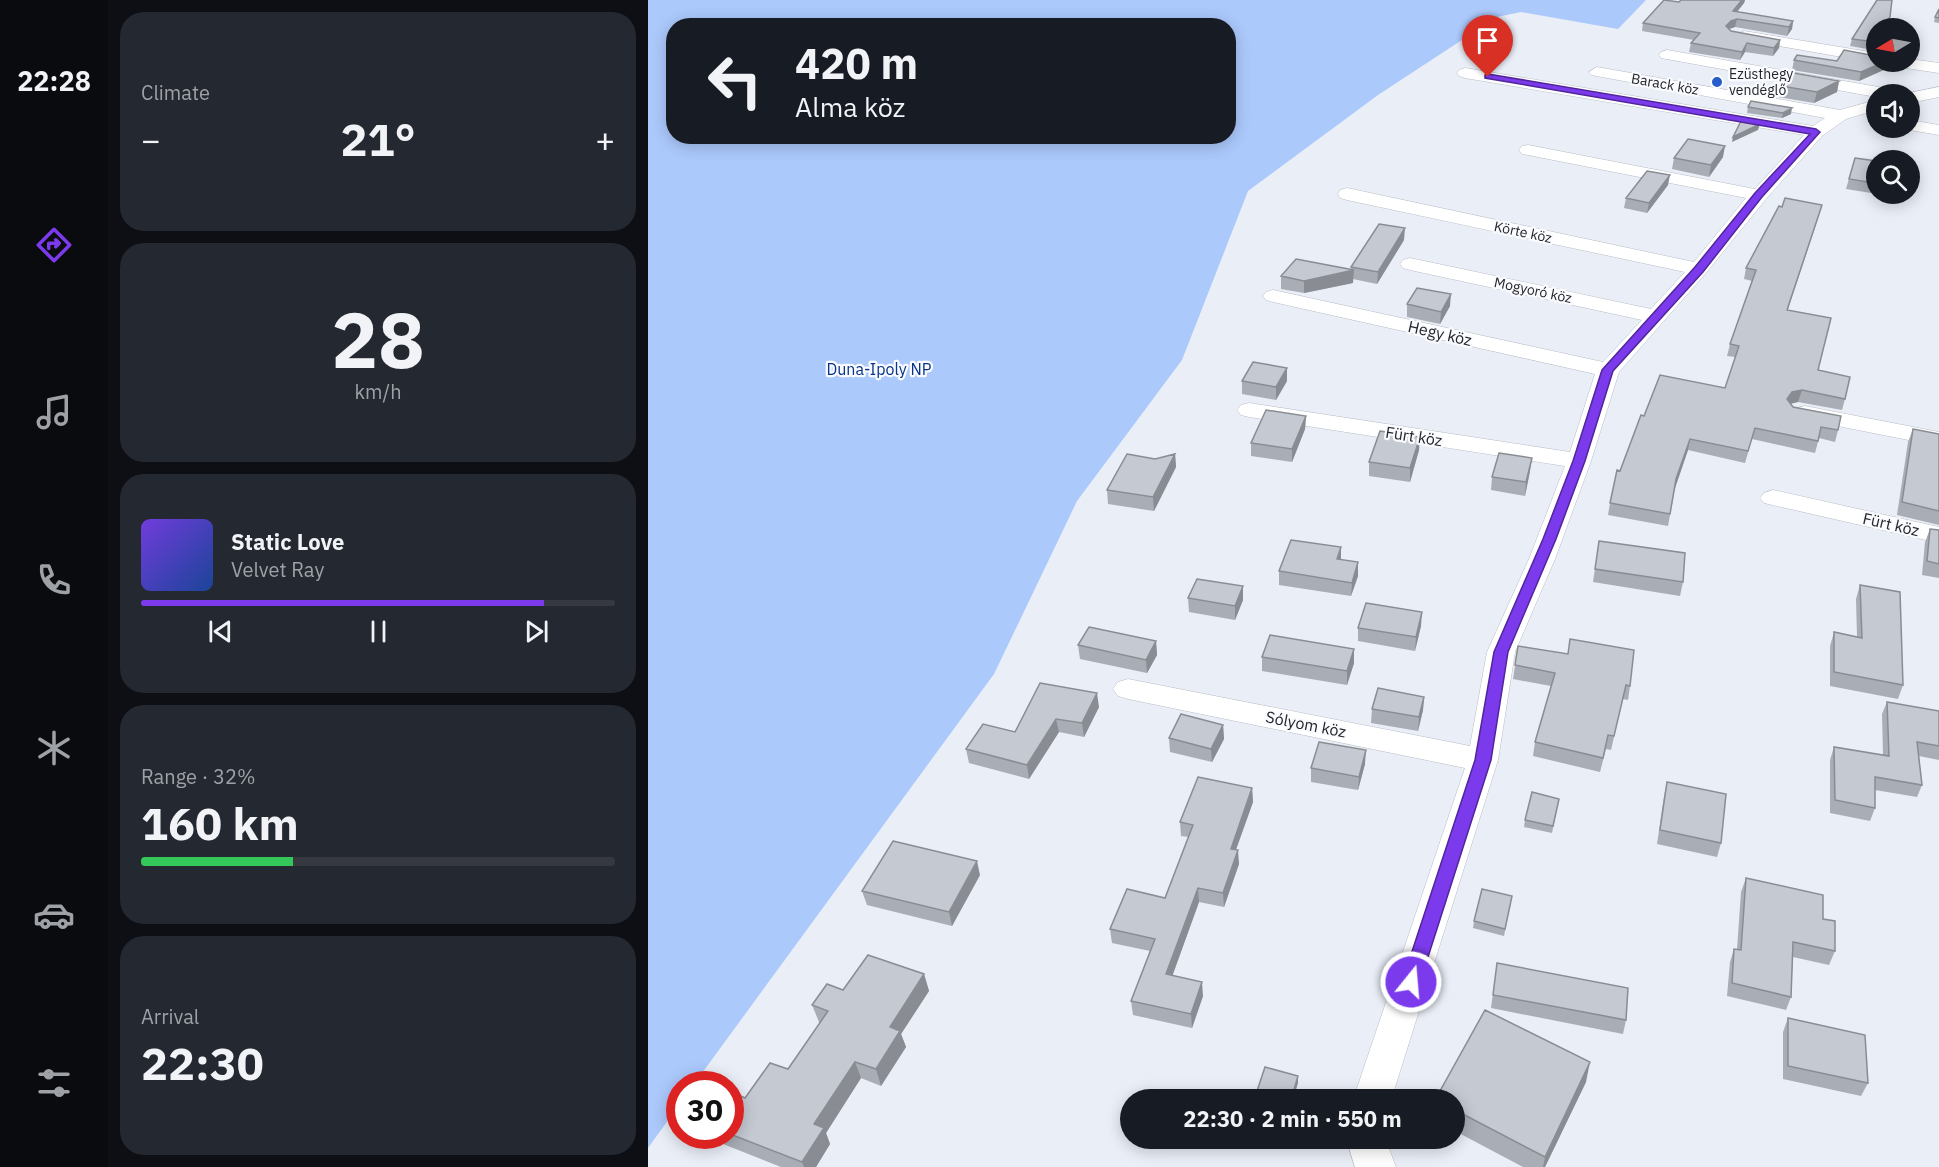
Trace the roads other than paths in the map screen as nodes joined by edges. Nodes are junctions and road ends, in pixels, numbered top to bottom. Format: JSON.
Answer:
{"nodes":[{"id":1,"x":1735,"y":34,"type":"edge"},
{"id":2,"x":1667,"y":55,"type":"dead end"},
{"id":3,"x":1866,"y":56,"type":"edge"},
{"id":4,"x":1920,"y":65,"type":"edge"},
{"id":5,"x":1939,"y":68,"type":"edge"},
{"id":6,"x":1597,"y":72,"type":"dead end"},
{"id":7,"x":1465,"y":73,"type":"dead end"},
{"id":8,"x":1866,"y":90,"type":"edge"},
{"id":9,"x":1939,"y":92,"type":"edge"},
{"id":10,"x":1920,"y":96,"type":"edge"},
{"id":11,"x":1862,"y":112,"type":"edge"},
{"id":12,"x":1920,"y":127,"type":"edge"},
{"id":13,"x":1939,"y":130,"type":"edge"},
{"id":14,"x":1816,"y":132,"type":"junction"},
{"id":15,"x":1528,"y":150,"type":"dead end"},
{"id":16,"x":1347,"y":194,"type":"dead end"},
{"id":17,"x":1759,"y":195,"type":"junction"},
{"id":18,"x":1410,"y":264,"type":"dead end"},
{"id":19,"x":1699,"y":269,"type":"junction"},
{"id":20,"x":1273,"y":296,"type":"dead end"},
{"id":21,"x":1655,"y":316,"type":"junction"},
{"id":22,"x":1608,"y":370,"type":"junction"},
{"id":23,"x":1249,"y":410,"type":"dead end"},
{"id":24,"x":1798,"y":411,"type":"edge"},
{"id":25,"x":1939,"y":439,"type":"edge"},
{"id":26,"x":1579,"y":461,"type":"junction"},
{"id":27,"x":1773,"y":498,"type":"dead end"},
{"id":28,"x":1939,"y":535,"type":"edge"},
{"id":29,"x":1128,"y":689,"type":"dead end"},
{"id":30,"x":1483,"y":760,"type":"junction"},
{"id":31,"x":1376,"y":1089,"type":"edge"},
{"id":32,"x":1368,"y":1149,"type":"edge"},
{"id":33,"x":1376,"y":1167,"type":"edge"}],
"edges":[{"from":1,"to":3,"type":"street"},
{"from":2,"to":8,"type":"street"},
{"from":4,"to":5,"type":"street"},
{"from":6,"to":11,"type":"street","name":"Barack köz"},
{"from":7,"to":14,"type":"street"},
{"from":9,"to":10,"type":"street"},
{"from":11,"to":14,"type":"street"},
{"from":12,"to":13,"type":"street"},
{"from":14,"to":17,"type":"street"},
{"from":15,"to":17,"type":"street"},
{"from":16,"to":19,"type":"street","name":"Körte köz"},
{"from":17,"to":19,"type":"street"},
{"from":18,"to":21,"type":"street","name":"Mogyoró köz"},
{"from":19,"to":21,"type":"street"},
{"from":20,"to":22,"type":"street","name":"Hegy köz"},
{"from":21,"to":22,"type":"street"},
{"from":22,"to":26,"type":"street"},
{"from":23,"to":26,"type":"street","name":"Fürt köz"},
{"from":24,"to":25,"type":"street"},
{"from":26,"to":30,"type":"street"},
{"from":27,"to":28,"type":"street","name":"Fürt köz"},
{"from":29,"to":30,"type":"street","name":"Sólyom köz"},
{"from":30,"to":31,"type":"street"},
{"from":32,"to":33,"type":"street"}]}
